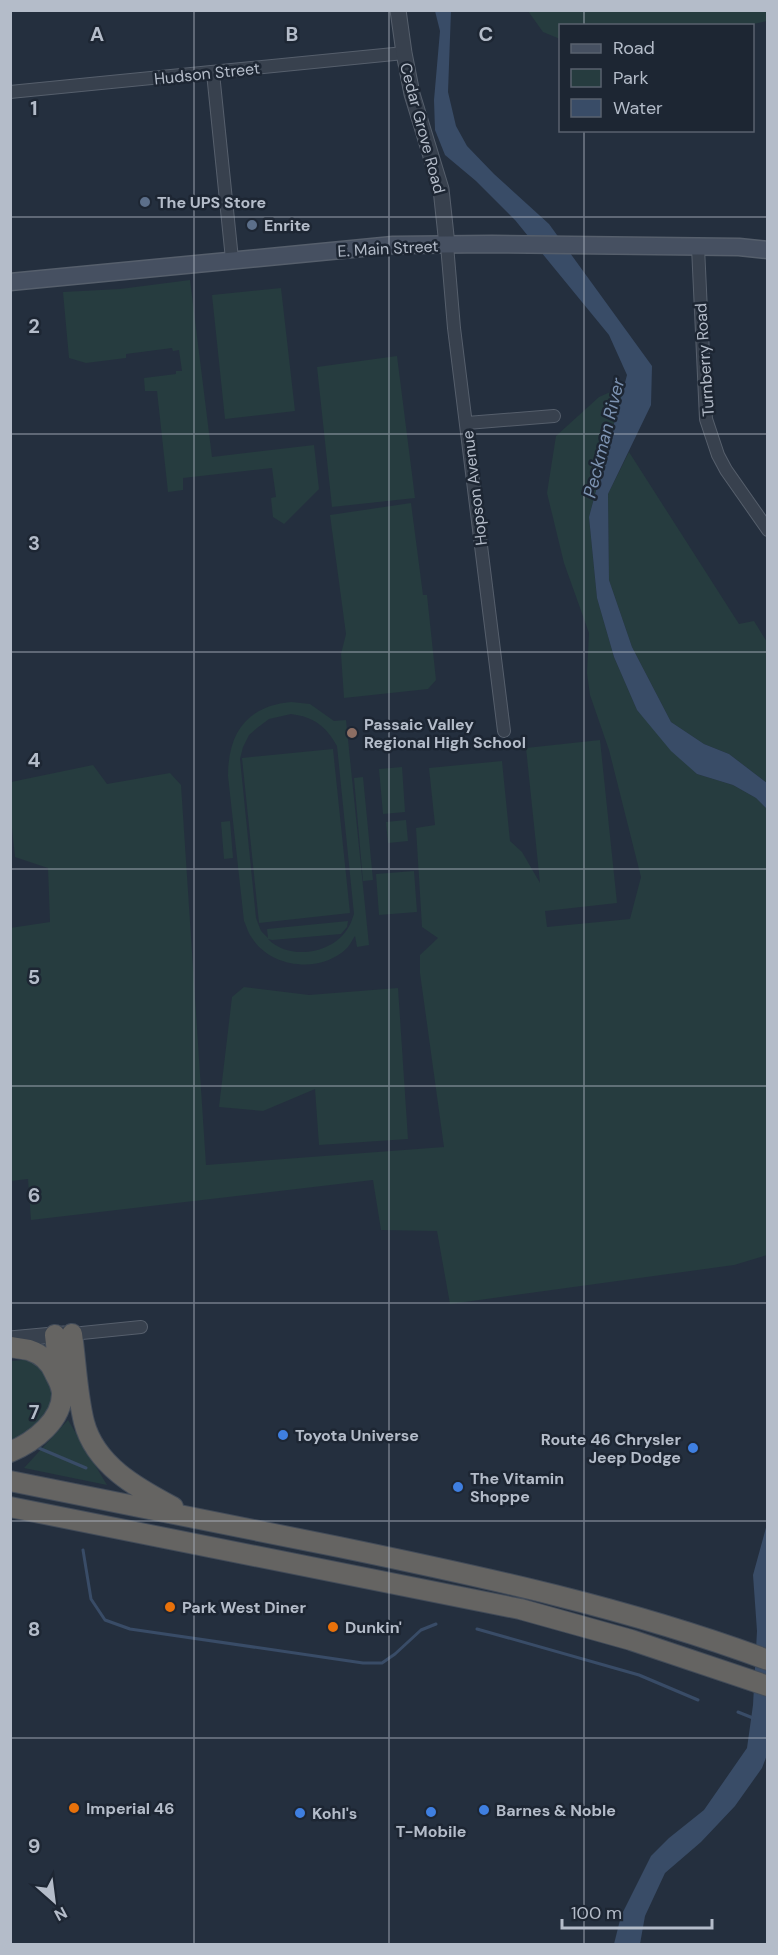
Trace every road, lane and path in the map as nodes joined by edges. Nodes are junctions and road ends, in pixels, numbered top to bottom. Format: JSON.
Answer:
{"nodes":[{"id":1,"x":398,"y":10,"type":"edge"},
{"id":2,"x":404,"y":53,"type":"junction"},
{"id":3,"x":213,"y":73,"type":"junction"},
{"id":4,"x":10,"y":92,"type":"edge"},
{"id":5,"x":447,"y":245,"type":"junction"},
{"id":6,"x":698,"y":247,"type":"junction"},
{"id":7,"x":768,"y":250,"type":"edge"},
{"id":8,"x":232,"y":259,"type":"junction"},
{"id":9,"x":10,"y":282,"type":"edge"},
{"id":10,"x":554,"y":416,"type":"dead end"},
{"id":11,"x":467,"y":423,"type":"junction"},
{"id":12,"x":767,"y":528,"type":"edge"},
{"id":13,"x":504,"y":731,"type":"dead end"},
{"id":14,"x":141,"y":1327,"type":"dead end"},
{"id":15,"x":63,"y":1335,"type":"junction"},
{"id":16,"x":10,"y":1339,"type":"edge"},
{"id":17,"x":10,"y":1347,"type":"edge"},
{"id":18,"x":62,"y":1391,"type":"junction"},
{"id":19,"x":10,"y":1452,"type":"edge"},
{"id":20,"x":10,"y":1481,"type":"edge"},
{"id":21,"x":11,"y":1507,"type":"edge"},
{"id":22,"x":194,"y":1519,"type":"junction"},
{"id":23,"x":768,"y":1660,"type":"edge"},
{"id":24,"x":768,"y":1686,"type":"edge"}],
"edges":[{"from":1,"to":2,"type":"street","name":"Cedar Grove Road"},
{"from":2,"to":3,"type":"street","name":"Hudson Street"},
{"from":2,"to":5,"type":"street","name":"Cedar Grove Road"},
{"from":3,"to":4,"type":"street","name":"Hudson Street"},
{"from":3,"to":8,"type":"street"},
{"from":5,"to":6,"type":"main road","name":"E. Main Street"},
{"from":5,"to":8,"type":"main road","name":"E. Main Street"},
{"from":5,"to":11,"type":"street","name":"Hopson Avenue"},
{"from":6,"to":7,"type":"main road","name":"E. Main Street"},
{"from":6,"to":12,"type":"street","name":"Turnberry Road"},
{"from":8,"to":9,"type":"main road","name":"E. Main Street"},
{"from":10,"to":11,"type":"street"},
{"from":11,"to":13,"type":"street","name":"Hopson Avenue"},
{"from":14,"to":15,"type":"street"},
{"from":15,"to":16,"type":"street"},
{"from":15,"to":18,"type":"highway"},
{"from":15,"to":22,"type":"highway"},
{"from":17,"to":18,"type":"highway"},
{"from":18,"to":19,"type":"highway"},
{"from":20,"to":22,"type":"highway"},
{"from":21,"to":24,"type":"highway"},
{"from":22,"to":23,"type":"highway"}]}
